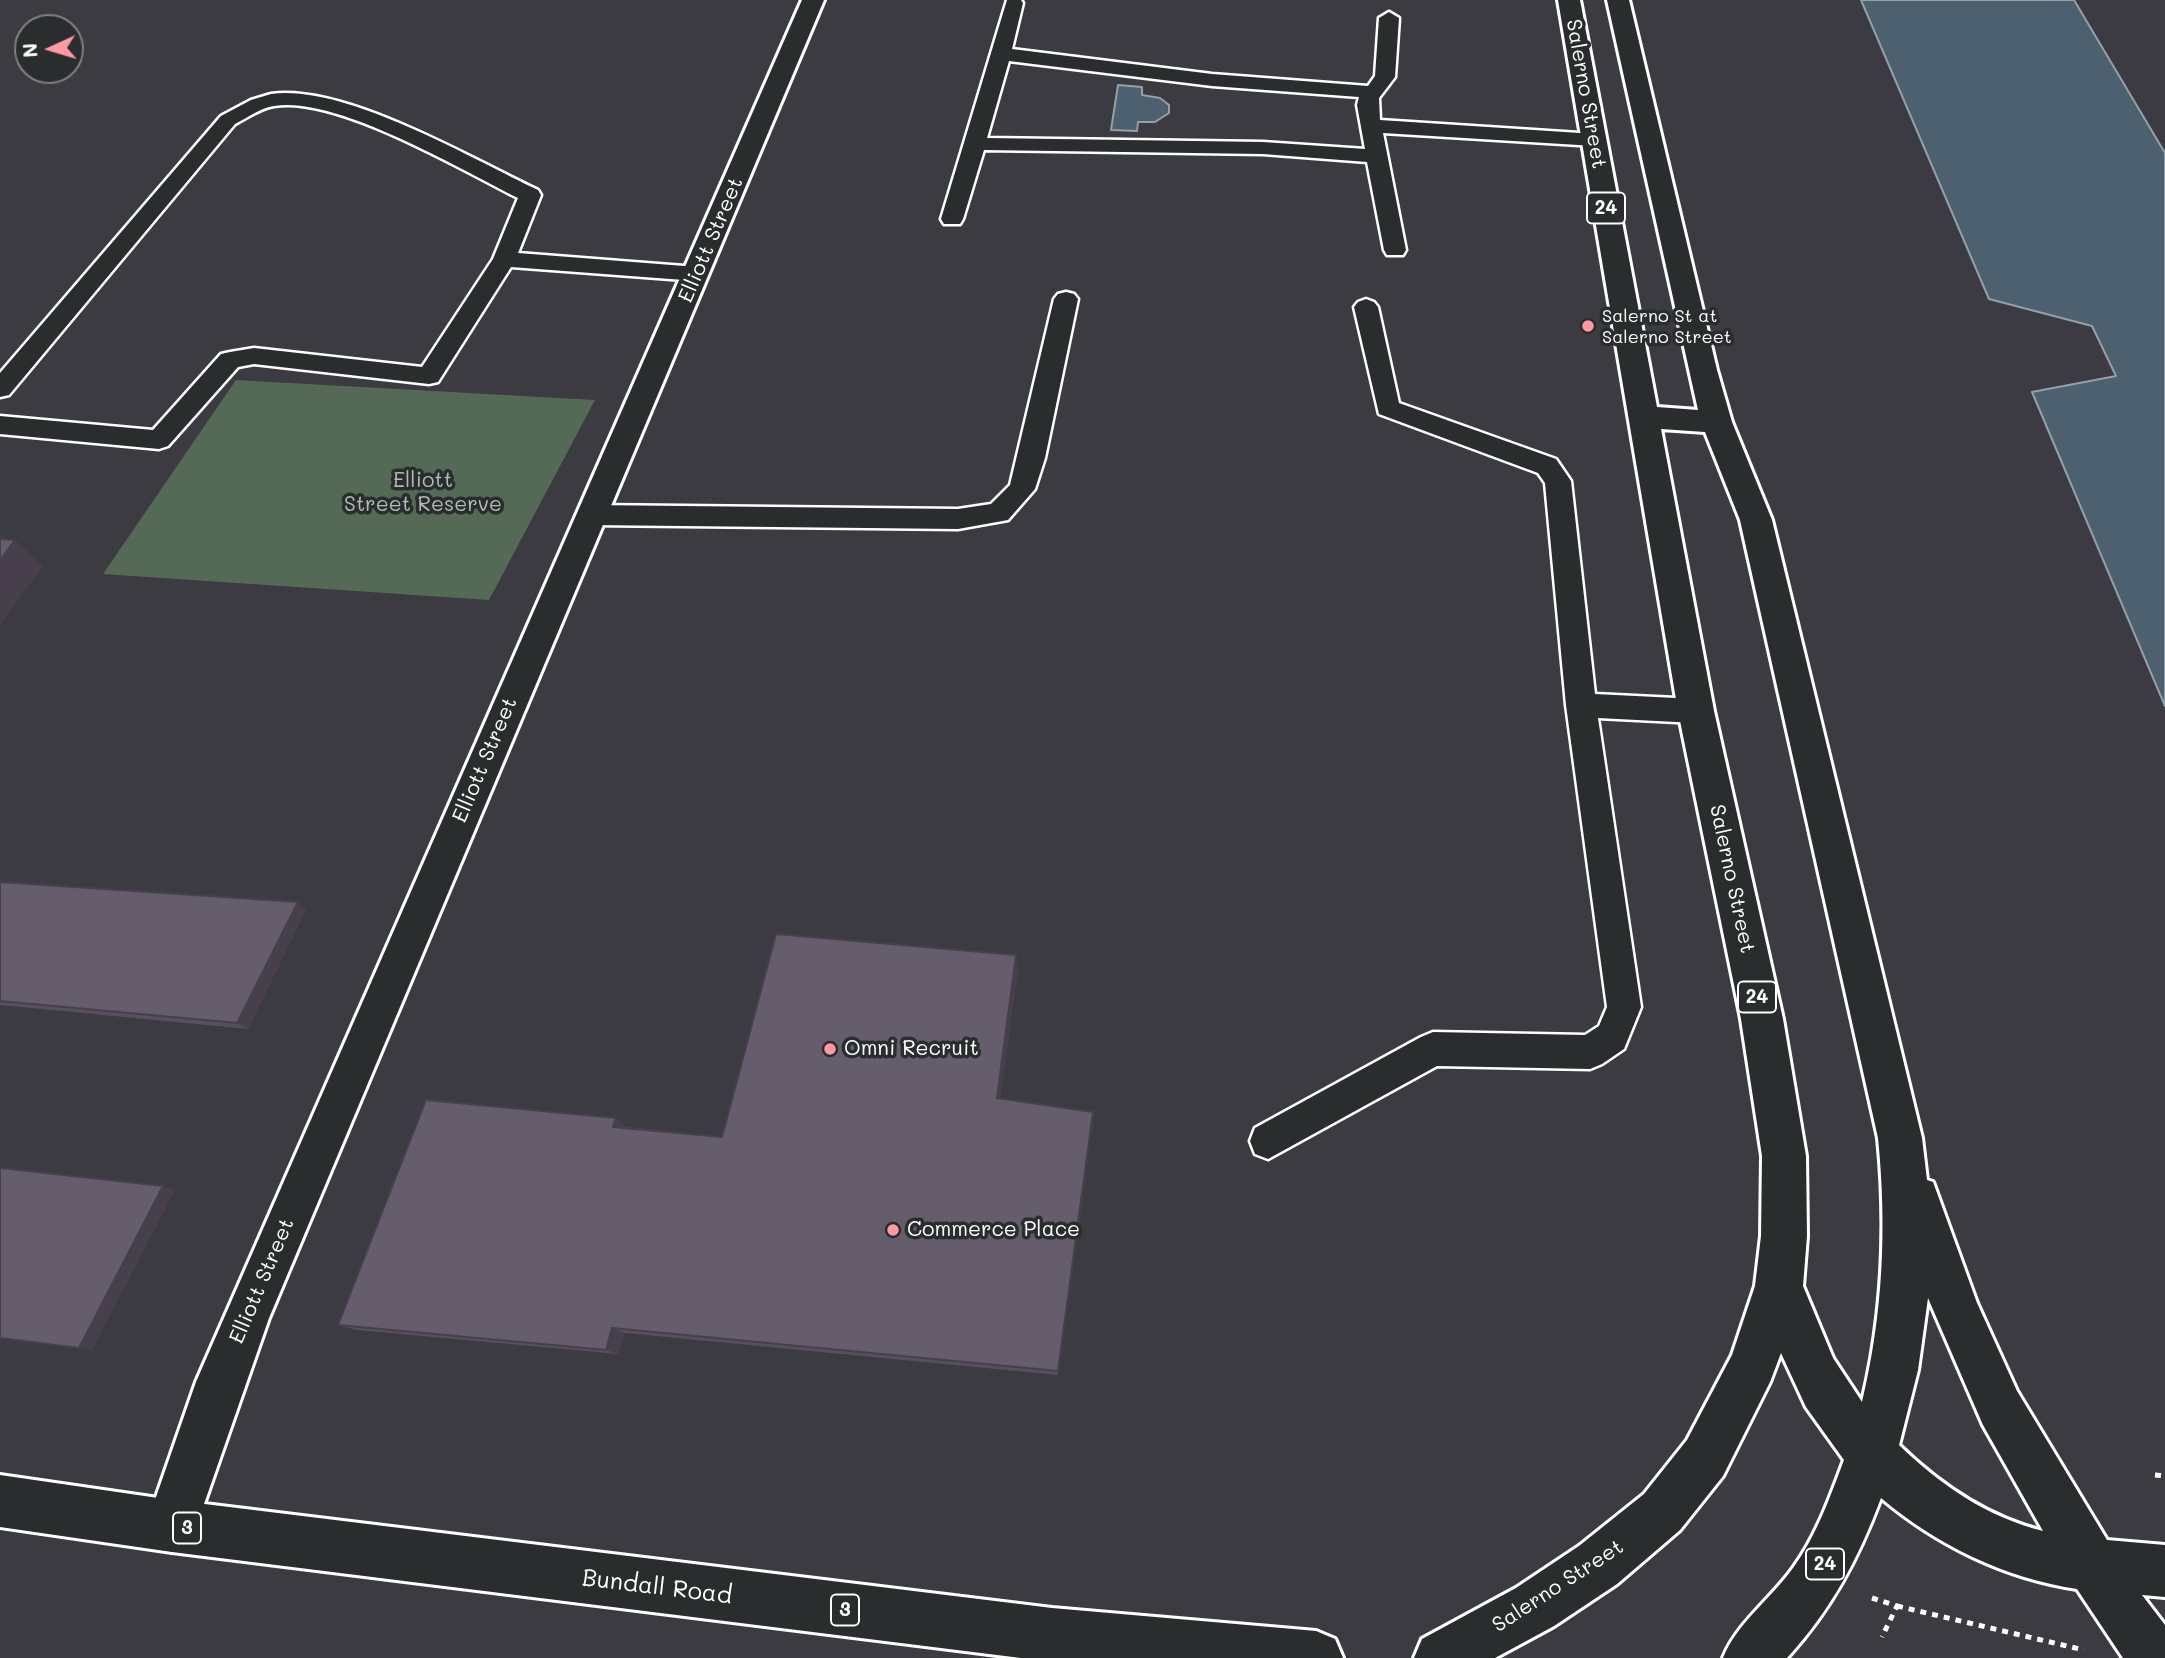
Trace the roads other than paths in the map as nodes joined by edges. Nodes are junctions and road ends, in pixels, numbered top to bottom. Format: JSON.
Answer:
{"nodes":[{"id":1,"x":813,"y":0,"type":"edge"},
{"id":2,"x":1569,"y":0,"type":"edge"},
{"id":3,"x":1618,"y":0,"type":"edge"},
{"id":4,"x":1014,"y":4,"type":"dead end"},
{"id":5,"x":1389,"y":18,"type":"dead end"},
{"id":6,"x":1001,"y":54,"type":"junction"},
{"id":7,"x":1370,"y":110,"type":"junction"},
{"id":8,"x":1594,"y":133,"type":"junction"},
{"id":9,"x":975,"y":144,"type":"junction"},
{"id":10,"x":1375,"y":156,"type":"junction"},
{"id":11,"x":952,"y":219,"type":"dead end"},
{"id":12,"x":1395,"y":250,"type":"dead end"},
{"id":13,"x":504,"y":259,"type":"junction"},
{"id":14,"x":697,"y":274,"type":"junction"},
{"id":15,"x":1066,"y":299,"type":"dead end"},
{"id":16,"x":1366,"y":307,"type":"dead end"},
{"id":17,"x":0,"y":389,"type":"edge"},
{"id":18,"x":1642,"y":417,"type":"junction"},
{"id":19,"x":1717,"y":422,"type":"junction"},
{"id":20,"x":0,"y":425,"type":"edge"},
{"id":21,"x":591,"y":515,"type":"junction"},
{"id":22,"x":1581,"y":705,"type":"junction"},
{"id":23,"x":1696,"y":711,"type":"junction"},
{"id":24,"x":1268,"y":1140,"type":"dead end"},
{"id":25,"x":1902,"y":1153,"type":"junction"},
{"id":26,"x":1779,"y":1286,"type":"junction"},
{"id":27,"x":1873,"y":1454,"type":"junction"},
{"id":28,"x":0,"y":1502,"type":"edge"},
{"id":29,"x":172,"y":1526,"type":"junction"},
{"id":30,"x":2092,"y":1565,"type":"junction"},
{"id":31,"x":2165,"y":1571,"type":"edge"},
{"id":32,"x":1316,"y":1658,"type":"edge"},
{"id":33,"x":1441,"y":1658,"type":"edge"},
{"id":34,"x":1750,"y":1658,"type":"edge"},
{"id":35,"x":2157,"y":1658,"type":"edge"}],
"edges":[{"from":1,"to":14,"type":"main road","name":"Elliott Street"},
{"from":2,"to":8,"type":"main road","name":"Salerno Street","number":"24"},
{"from":3,"to":19,"type":"main road","number":"24"},
{"from":4,"to":6,"type":"lane"},
{"from":5,"to":7,"type":"lane"},
{"from":6,"to":7,"type":"lane"},
{"from":6,"to":9,"type":"lane"},
{"from":7,"to":8,"type":"lane"},
{"from":7,"to":10,"type":"lane"},
{"from":8,"to":18,"type":"main road","name":"Salerno Street","number":"24"},
{"from":9,"to":10,"type":"lane"},
{"from":9,"to":11,"type":"lane"},
{"from":10,"to":12,"type":"lane"},
{"from":13,"to":14,"type":"lane"},
{"from":13,"to":17,"type":"lane"},
{"from":13,"to":20,"type":"lane"},
{"from":14,"to":21,"type":"main road","name":"Elliott Street"},
{"from":15,"to":21,"type":"lane"},
{"from":16,"to":22,"type":"lane"},
{"from":18,"to":19,"type":"main road"},
{"from":18,"to":23,"type":"main road","name":"Salerno Street","number":"24"},
{"from":19,"to":25,"type":"main road","number":"24"},
{"from":21,"to":29,"type":"main road","name":"Elliott Street"},
{"from":22,"to":23,"type":"lane"},
{"from":22,"to":24,"type":"lane"},
{"from":23,"to":26,"type":"main road","name":"Salerno Street","number":"24"},
{"from":25,"to":27,"type":"main road","number":"24"},
{"from":25,"to":30,"type":"main road"},
{"from":26,"to":27,"type":"main road"},
{"from":26,"to":33,"type":"main road","name":"Salerno Street","number":"24"},
{"from":27,"to":30,"type":"main road"},
{"from":27,"to":34,"type":"main road","number":"24"},
{"from":28,"to":29,"type":"main road","name":"Bundall Road","number":"3"},
{"from":29,"to":32,"type":"main road","name":"Bundall Road","number":"3"},
{"from":30,"to":31,"type":"main road"},
{"from":30,"to":35,"type":"main road"}]}
